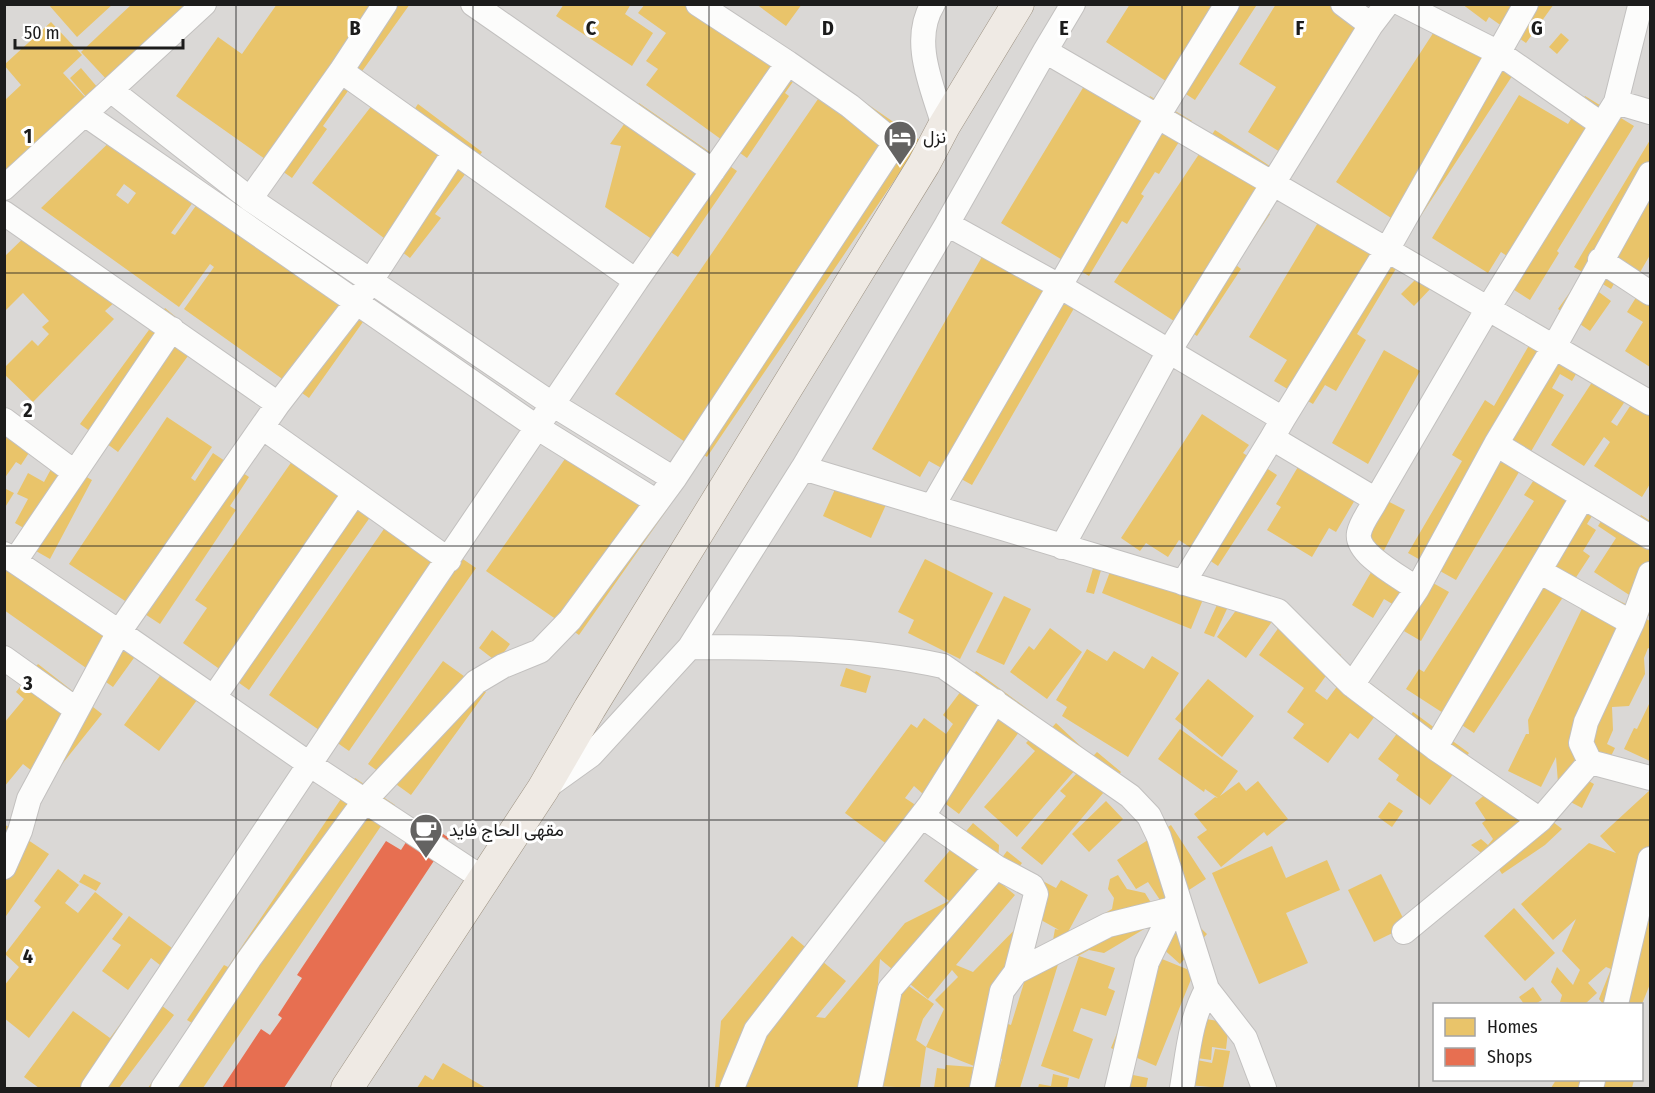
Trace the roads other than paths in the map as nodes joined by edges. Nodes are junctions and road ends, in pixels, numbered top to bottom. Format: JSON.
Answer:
{"nodes":[{"id":1,"x":204,"y":4,"type":"edge"},
{"id":2,"x":386,"y":4,"type":"edge"},
{"id":3,"x":473,"y":4,"type":"edge"},
{"id":4,"x":699,"y":4,"type":"edge"},
{"id":5,"x":933,"y":4,"type":"edge"},
{"id":6,"x":1017,"y":4,"type":"edge"},
{"id":7,"x":1073,"y":4,"type":"edge"},
{"id":8,"x":1227,"y":4,"type":"edge"},
{"id":9,"x":1343,"y":4,"type":"edge"},
{"id":10,"x":1387,"y":4,"type":"edge"},
{"id":11,"x":1402,"y":4,"type":"edge"},
{"id":12,"x":1526,"y":4,"type":"edge"},
{"id":13,"x":1644,"y":9,"type":"edge"},
{"id":14,"x":1371,"y":25,"type":"junction"},
{"id":15,"x":1046,"y":51,"type":"junction"},
{"id":16,"x":1499,"y":53,"type":"junction"},
{"id":17,"x":788,"y":63,"type":"junction"},
{"id":18,"x":341,"y":72,"type":"junction"},
{"id":19,"x":112,"y":91,"type":"junction"},
{"id":20,"x":1616,"y":102,"type":"junction"},
{"id":21,"x":1650,"y":112,"type":"edge"},
{"id":22,"x":86,"y":115,"type":"junction"},
{"id":23,"x":1158,"y":116,"type":"junction"},
{"id":24,"x":1601,"y":124,"type":"junction"},
{"id":25,"x":944,"y":126,"type":"junction"},
{"id":26,"x":895,"y":143,"type":"junction"},
{"id":27,"x":454,"y":153,"type":"junction"},
{"id":28,"x":924,"y":164,"type":"junction"},
{"id":29,"x":714,"y":171,"type":"junction"},
{"id":30,"x":1650,"y":174,"type":"edge"},
{"id":31,"x":1271,"y":182,"type":"junction"},
{"id":32,"x":4,"y":188,"type":"edge"},
{"id":33,"x":250,"y":199,"type":"junction"},
{"id":34,"x":4,"y":213,"type":"edge"},
{"id":35,"x":947,"y":224,"type":"junction"},
{"id":36,"x":1387,"y":250,"type":"junction"},
{"id":37,"x":1600,"y":260,"type":"junction"},
{"id":38,"x":371,"y":281,"type":"junction"},
{"id":39,"x":636,"y":281,"type":"junction"},
{"id":40,"x":1061,"y":287,"type":"junction"},
{"id":41,"x":1650,"y":293,"type":"edge"},
{"id":42,"x":357,"y":302,"type":"junction"},
{"id":43,"x":1487,"y":310,"type":"junction"},
{"id":44,"x":172,"y":329,"type":"junction"},
{"id":45,"x":1554,"y":347,"type":"junction"},
{"id":46,"x":1168,"y":353,"type":"junction"},
{"id":47,"x":1650,"y":403,"type":"edge"},
{"id":48,"x":278,"y":404,"type":"junction"},
{"id":49,"x":552,"y":404,"type":"junction"},
{"id":50,"x":4,"y":420,"type":"edge"},
{"id":51,"x":262,"y":427,"type":"junction"},
{"id":52,"x":538,"y":428,"type":"junction"},
{"id":53,"x":1277,"y":428,"type":"junction"},
{"id":54,"x":1496,"y":444,"type":"junction"},
{"id":55,"x":803,"y":468,"type":"junction"},
{"id":56,"x":74,"y":472,"type":"junction"},
{"id":57,"x":674,"y":479,"type":"junction"},
{"id":58,"x":354,"y":494,"type":"junction"},
{"id":59,"x":1582,"y":498,"type":"junction"},
{"id":60,"x":1376,"y":500,"type":"junction"},
{"id":61,"x":657,"y":502,"type":"junction"},
{"id":62,"x":932,"y":507,"type":"junction"},
{"id":63,"x":1650,"y":537,"type":"edge"},
{"id":64,"x":1062,"y":547,"type":"junction"},
{"id":65,"x":10,"y":557,"type":"edge"},
{"id":66,"x":449,"y":560,"type":"junction"},
{"id":67,"x":1539,"y":571,"type":"junction"},
{"id":68,"x":1650,"y":574,"type":"edge"},
{"id":69,"x":1183,"y":583,"type":"junction"},
{"id":70,"x":1417,"y":589,"type":"junction"},
{"id":71,"x":1632,"y":623,"type":"junction"},
{"id":72,"x":119,"y":632,"type":"junction"},
{"id":73,"x":690,"y":647,"type":"junction"},
{"id":74,"x":4,"y":658,"type":"edge"},
{"id":75,"x":1352,"y":685,"type":"junction"},
{"id":76,"x":214,"y":697,"type":"junction"},
{"id":77,"x":995,"y":702,"type":"junction"},
{"id":78,"x":77,"y":710,"type":"junction"},
{"id":79,"x":1434,"y":748,"type":"junction"},
{"id":80,"x":1590,"y":762,"type":"junction"},
{"id":81,"x":308,"y":763,"type":"junction"},
{"id":82,"x":1650,"y":778,"type":"edge"},
{"id":83,"x":543,"y":789,"type":"junction"},
{"id":84,"x":366,"y":799,"type":"junction"},
{"id":85,"x":922,"y":816,"type":"junction"},
{"id":86,"x":1540,"y":820,"type":"junction"},
{"id":87,"x":7,"y":853,"type":"edge"},
{"id":88,"x":1650,"y":859,"type":"edge"},
{"id":89,"x":996,"y":867,"type":"junction"},
{"id":90,"x":482,"y":879,"type":"junction"},
{"id":91,"x":1176,"y":904,"type":"junction"},
{"id":92,"x":1404,"y":932,"type":"dead end"},
{"id":93,"x":1016,"y":972,"type":"junction"},
{"id":94,"x":1207,"y":989,"type":"junction"},
{"id":95,"x":1616,"y":1003,"type":"edge"},
{"id":96,"x":93,"y":1089,"type":"edge"},
{"id":97,"x":163,"y":1089,"type":"edge"},
{"id":98,"x":347,"y":1089,"type":"edge"},
{"id":99,"x":732,"y":1089,"type":"edge"},
{"id":100,"x":870,"y":1089,"type":"edge"},
{"id":101,"x":982,"y":1089,"type":"edge"},
{"id":102,"x":1117,"y":1089,"type":"edge"},
{"id":103,"x":1182,"y":1089,"type":"edge"},
{"id":104,"x":1264,"y":1089,"type":"edge"}],
"edges":[{"from":1,"to":19,"type":"street"},
{"from":2,"to":18,"type":"street"},
{"from":3,"to":29,"type":"street"},
{"from":4,"to":17,"type":"street"},
{"from":5,"to":25,"type":"street"},
{"from":6,"to":25,"type":"main road"},
{"from":7,"to":15,"type":"street"},
{"from":8,"to":23,"type":"street"},
{"from":9,"to":14,"type":"street"},
{"from":10,"to":14,"type":"street"},
{"from":11,"to":16,"type":"street"},
{"from":12,"to":16,"type":"street"},
{"from":13,"to":20,"type":"street"},
{"from":14,"to":31,"type":"street"},
{"from":15,"to":23,"type":"street"},
{"from":15,"to":35,"type":"street"},
{"from":16,"to":24,"type":"street"},
{"from":16,"to":36,"type":"street"},
{"from":17,"to":26,"type":"street"},
{"from":17,"to":29,"type":"street"},
{"from":18,"to":27,"type":"street"},
{"from":18,"to":33,"type":"street"},
{"from":19,"to":22,"type":"street"},
{"from":19,"to":33,"type":"street"},
{"from":20,"to":21,"type":"street"},
{"from":20,"to":24,"type":"street"},
{"from":22,"to":32,"type":"street"},
{"from":22,"to":42,"type":"street"},
{"from":23,"to":31,"type":"street"},
{"from":23,"to":40,"type":"street"},
{"from":24,"to":43,"type":"street"},
{"from":25,"to":28,"type":"main road"},
{"from":26,"to":28,"type":"street"},
{"from":26,"to":57,"type":"street"},
{"from":27,"to":38,"type":"street"},
{"from":27,"to":39,"type":"street"},
{"from":28,"to":83,"type":"main road"},
{"from":29,"to":39,"type":"street"},
{"from":30,"to":37,"type":"street"},
{"from":31,"to":36,"type":"street"},
{"from":31,"to":46,"type":"street"},
{"from":33,"to":38,"type":"street"},
{"from":34,"to":44,"type":"street"},
{"from":35,"to":40,"type":"street"},
{"from":35,"to":55,"type":"street"},
{"from":36,"to":43,"type":"street"},
{"from":36,"to":53,"type":"street"},
{"from":37,"to":41,"type":"street"},
{"from":37,"to":45,"type":"street"},
{"from":38,"to":42,"type":"street"},
{"from":38,"to":49,"type":"street"},
{"from":39,"to":49,"type":"street"},
{"from":40,"to":46,"type":"street"},
{"from":40,"to":62,"type":"street"},
{"from":42,"to":48,"type":"street"},
{"from":42,"to":52,"type":"street"},
{"from":43,"to":45,"type":"street"},
{"from":43,"to":60,"type":"street"},
{"from":44,"to":48,"type":"street"},
{"from":44,"to":56,"type":"street"},
{"from":45,"to":47,"type":"street"},
{"from":45,"to":54,"type":"street"},
{"from":46,"to":53,"type":"street"},
{"from":46,"to":64,"type":"street"},
{"from":48,"to":51,"type":"street"},
{"from":49,"to":52,"type":"street"},
{"from":49,"to":57,"type":"street"},
{"from":50,"to":56,"type":"street"},
{"from":51,"to":58,"type":"street"},
{"from":51,"to":72,"type":"street"},
{"from":52,"to":61,"type":"street"},
{"from":52,"to":66,"type":"street"},
{"from":53,"to":60,"type":"street"},
{"from":53,"to":69,"type":"street"},
{"from":54,"to":59,"type":"street"},
{"from":54,"to":70,"type":"street"},
{"from":55,"to":62,"type":"street"},
{"from":55,"to":73,"type":"street"},
{"from":56,"to":65,"type":"street"},
{"from":57,"to":61,"type":"street"},
{"from":58,"to":66,"type":"street"},
{"from":58,"to":76,"type":"street"},
{"from":59,"to":63,"type":"street"},
{"from":59,"to":67,"type":"street"},
{"from":60,"to":70,"type":"street"},
{"from":61,"to":84,"type":"street"},
{"from":62,"to":64,"type":"street"},
{"from":64,"to":69,"type":"street"},
{"from":65,"to":72,"type":"street"},
{"from":66,"to":81,"type":"street"},
{"from":67,"to":71,"type":"street"},
{"from":67,"to":79,"type":"street"},
{"from":68,"to":71,"type":"street"},
{"from":69,"to":75,"type":"street"},
{"from":70,"to":75,"type":"street"},
{"from":71,"to":80,"type":"street"},
{"from":72,"to":76,"type":"street"},
{"from":72,"to":78,"type":"street"},
{"from":73,"to":77,"type":"street"},
{"from":73,"to":83,"type":"street"},
{"from":74,"to":78,"type":"street"},
{"from":75,"to":79,"type":"street"},
{"from":76,"to":81,"type":"street"},
{"from":77,"to":85,"type":"street"},
{"from":77,"to":91,"type":"street"},
{"from":78,"to":87,"type":"street"},
{"from":79,"to":86,"type":"street"},
{"from":80,"to":82,"type":"street"},
{"from":80,"to":86,"type":"street"},
{"from":81,"to":84,"type":"street"},
{"from":81,"to":96,"type":"street"},
{"from":83,"to":90,"type":"main road"},
{"from":84,"to":90,"type":"street"},
{"from":84,"to":97,"type":"street"},
{"from":85,"to":89,"type":"street"},
{"from":85,"to":99,"type":"street"},
{"from":86,"to":92,"type":"street"},
{"from":88,"to":95,"type":"street"},
{"from":89,"to":93,"type":"street"},
{"from":89,"to":100,"type":"street"},
{"from":90,"to":98,"type":"main road"},
{"from":91,"to":93,"type":"street"},
{"from":91,"to":94,"type":"street"},
{"from":91,"to":102,"type":"street"},
{"from":93,"to":101,"type":"street"},
{"from":94,"to":103,"type":"street"},
{"from":94,"to":104,"type":"street"}]}
